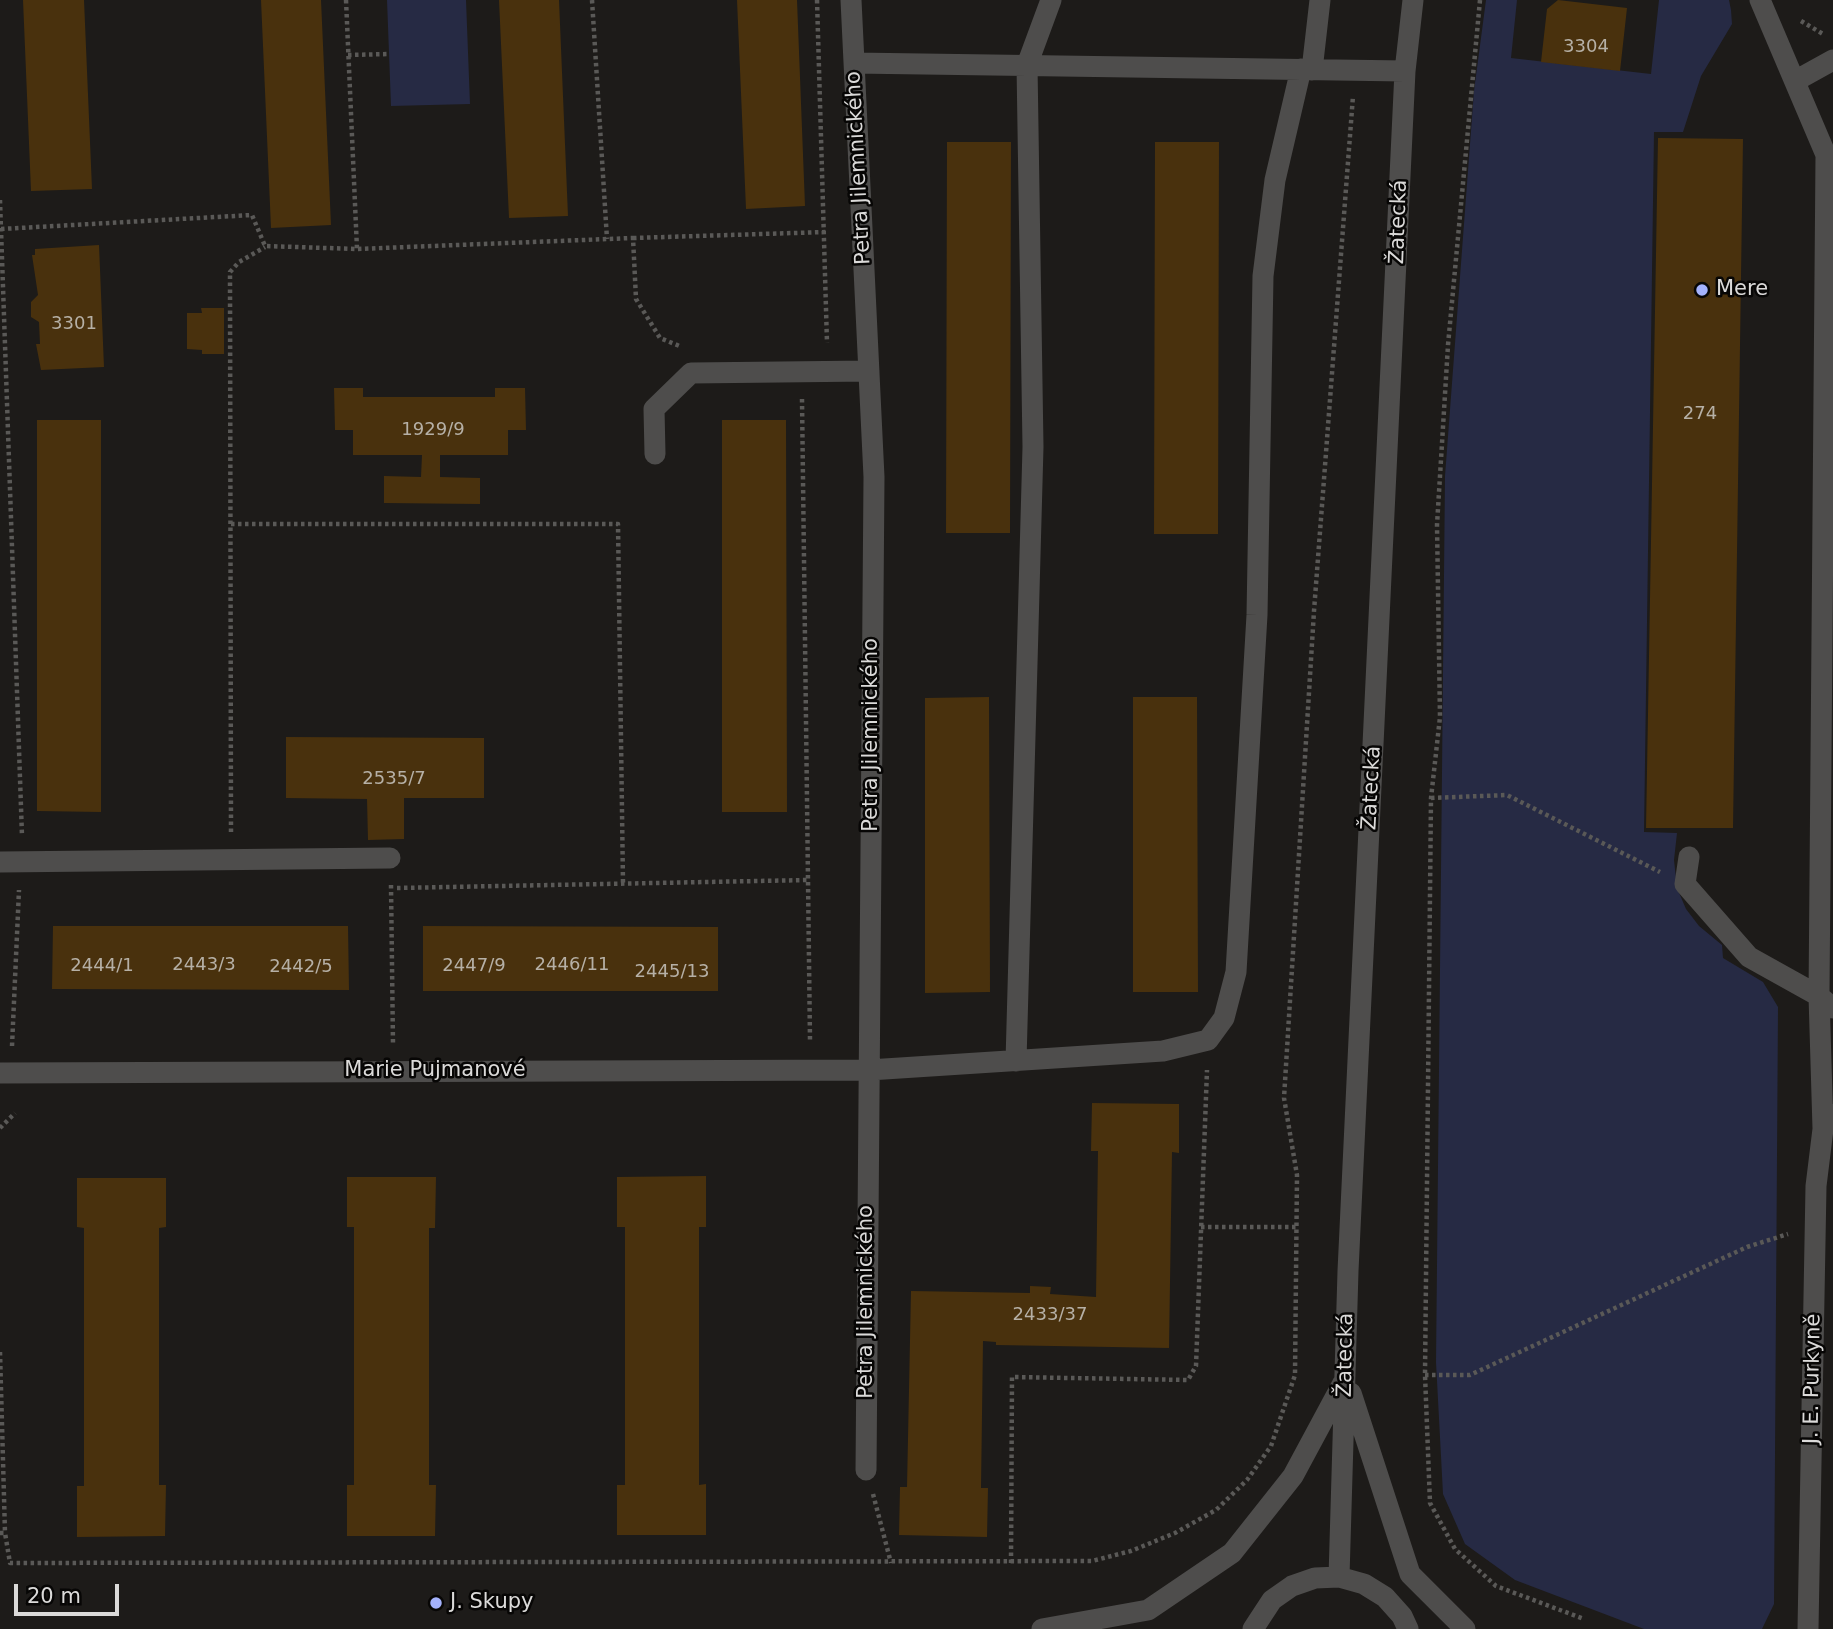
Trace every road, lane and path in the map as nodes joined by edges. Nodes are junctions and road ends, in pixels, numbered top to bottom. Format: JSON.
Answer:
{"nodes":[{"id":1,"x":346,"y":0,"type":"edge"},
{"id":2,"x":592,"y":0,"type":"edge"},
{"id":3,"x":817,"y":0,"type":"edge"},
{"id":4,"x":851,"y":0,"type":"edge"},
{"id":5,"x":1051,"y":0,"type":"edge"},
{"id":6,"x":1320,"y":0,"type":"edge"},
{"id":7,"x":1413,"y":0,"type":"edge"},
{"id":8,"x":1480,"y":0,"type":"edge"},
{"id":9,"x":1760,"y":0,"type":"edge"},
{"id":10,"x":1804,"y":23,"type":"dead end"},
{"id":11,"x":1833,"y":35,"type":"edge"},
{"id":12,"x":389,"y":54,"type":"dead end"},
{"id":13,"x":348,"y":55,"type":"junction"},
{"id":14,"x":1833,"y":60,"type":"edge"},
{"id":15,"x":854,"y":63,"type":"junction"},
{"id":16,"x":1027,"y":65,"type":"junction"},
{"id":17,"x":1307,"y":70,"type":"junction"},
{"id":18,"x":1355,"y":70,"type":"junction"},
{"id":19,"x":1405,"y":71,"type":"junction"},
{"id":20,"x":1795,"y":81,"type":"junction"},
{"id":21,"x":1830,"y":155,"type":"edge"},
{"id":22,"x":0,"y":200,"type":"edge"},
{"id":23,"x":1,"y":229,"type":"edge"},
{"id":24,"x":826,"y":232,"type":"junction"},
{"id":25,"x":633,"y":238,"type":"junction"},
{"id":26,"x":607,"y":239,"type":"junction"},
{"id":27,"x":265,"y":246,"type":"junction"},
{"id":28,"x":357,"y":249,"type":"junction"},
{"id":29,"x":820,"y":343,"type":"dead end"},
{"id":30,"x":695,"y":347,"type":"dead end"},
{"id":31,"x":869,"y":370,"type":"junction"},
{"id":32,"x":802,"y":402,"type":"dead end"},
{"id":33,"x":655,"y":454,"type":"dead end"},
{"id":34,"x":231,"y":524,"type":"junction"},
{"id":35,"x":1431,"y":798,"type":"junction"},
{"id":36,"x":1689,"y":857,"type":"dead end"},
{"id":37,"x":231,"y":858,"type":"junction"},
{"id":38,"x":390,"y":858,"type":"dead end"},
{"id":39,"x":10,"y":861,"type":"edge"},
{"id":40,"x":809,"y":880,"type":"junction"},
{"id":41,"x":623,"y":883,"type":"junction"},
{"id":42,"x":1685,"y":884,"type":"junction"},
{"id":43,"x":391,"y":888,"type":"dead end"},
{"id":44,"x":391,"y":920,"type":"dead end"},
{"id":45,"x":1826,"y":1002,"type":"edge"},
{"id":46,"x":811,"y":1040,"type":"dead end"},
{"id":47,"x":1208,"y":1041,"type":"junction"},
{"id":48,"x":394,"y":1045,"type":"dead end"},
{"id":49,"x":12,"y":1051,"type":"dead end"},
{"id":50,"x":1016,"y":1060,"type":"junction"},
{"id":51,"x":869,"y":1070,"type":"junction"},
{"id":52,"x":0,"y":1073,"type":"edge"},
{"id":53,"x":15,"y":1113,"type":"dead end"},
{"id":54,"x":1828,"y":1122,"type":"edge"},
{"id":55,"x":0,"y":1128,"type":"edge"},
{"id":56,"x":1816,"y":1226,"type":"junction"},
{"id":57,"x":1201,"y":1227,"type":"junction"},
{"id":58,"x":1299,"y":1227,"type":"junction"},
{"id":59,"x":0,"y":1352,"type":"edge"},
{"id":60,"x":1425,"y":1375,"type":"junction"},
{"id":61,"x":1346,"y":1378,"type":"junction"},
{"id":62,"x":866,"y":1470,"type":"joint"},
{"id":63,"x":3,"y":1533,"type":"edge"},
{"id":64,"x":891,"y":1563,"type":"junction"},
{"id":65,"x":1011,"y":1563,"type":"junction"},
{"id":66,"x":1339,"y":1577,"type":"junction"},
{"id":67,"x":1584,"y":1619,"type":"dead end"},
{"id":68,"x":1042,"y":1629,"type":"edge"},
{"id":69,"x":1253,"y":1629,"type":"edge"},
{"id":70,"x":1408,"y":1629,"type":"edge"},
{"id":71,"x":1465,"y":1629,"type":"edge"},
{"id":72,"x":1808,"y":1629,"type":"edge"}],
"edges":[{"from":1,"to":13,"type":"path"},
{"from":2,"to":26,"type":"path"},
{"from":3,"to":24,"type":"path"},
{"from":4,"to":15,"type":"street","name":"Petra Jilemnického"},
{"from":5,"to":16,"type":"street"},
{"from":6,"to":17,"type":"street"},
{"from":7,"to":19,"type":"street","name":"Žatecká"},
{"from":8,"to":35,"type":"path"},
{"from":9,"to":20,"type":"street","name":"J. E. Purkyně"},
{"from":10,"to":11,"type":"path"},
{"from":12,"to":13,"type":"path"},
{"from":13,"to":28,"type":"path"},
{"from":14,"to":20,"type":"street"},
{"from":15,"to":16,"type":"street"},
{"from":15,"to":31,"type":"street","name":"Petra Jilemnického"},
{"from":16,"to":17,"type":"street"},
{"from":16,"to":50,"type":"street"},
{"from":17,"to":18,"type":"street"},
{"from":17,"to":47,"type":"street"},
{"from":18,"to":19,"type":"street"},
{"from":18,"to":58,"type":"path"},
{"from":19,"to":61,"type":"street","name":"Žatecká"},
{"from":20,"to":21,"type":"street","name":"J. E. Purkyně"},
{"from":21,"to":45,"type":"street","name":"J. E. Purkyně"},
{"from":22,"to":23,"type":"path"},
{"from":23,"to":27,"type":"path"},
{"from":23,"to":39,"type":"path"},
{"from":24,"to":25,"type":"path"},
{"from":24,"to":29,"type":"path"},
{"from":25,"to":26,"type":"path"},
{"from":25,"to":30,"type":"path"},
{"from":26,"to":28,"type":"path"},
{"from":27,"to":28,"type":"path"},
{"from":27,"to":34,"type":"path"},
{"from":31,"to":33,"type":"street"},
{"from":31,"to":51,"type":"street","name":"Petra Jilemnického"},
{"from":32,"to":40,"type":"path"},
{"from":34,"to":37,"type":"path"},
{"from":34,"to":41,"type":"path"},
{"from":35,"to":42,"type":"path"},
{"from":35,"to":60,"type":"path"},
{"from":36,"to":42,"type":"street"},
{"from":37,"to":38,"type":"street"},
{"from":37,"to":39,"type":"street"},
{"from":39,"to":49,"type":"path"},
{"from":40,"to":41,"type":"path"},
{"from":40,"to":46,"type":"path"},
{"from":41,"to":43,"type":"path"},
{"from":42,"to":45,"type":"street"},
{"from":44,"to":48,"type":"path"},
{"from":45,"to":54,"type":"street","name":"J. E. Purkyně"},
{"from":47,"to":50,"type":"street","name":"Marie Pujmanové"},
{"from":47,"to":57,"type":"path"},
{"from":50,"to":51,"type":"street","name":"Marie Pujmanové"},
{"from":51,"to":52,"type":"street","name":"Marie Pujmanové"},
{"from":51,"to":62,"type":"street","name":"Petra Jilemnického"},
{"from":53,"to":55,"type":"path"},
{"from":54,"to":56,"type":"street","name":"J. E. Purkyně"},
{"from":56,"to":60,"type":"path"},
{"from":56,"to":72,"type":"street","name":"J. E. Purkyně"},
{"from":57,"to":58,"type":"path"},
{"from":57,"to":65,"type":"path"},
{"from":58,"to":65,"type":"path"},
{"from":59,"to":63,"type":"path"},
{"from":60,"to":67,"type":"path"},
{"from":61,"to":66,"type":"street","name":"Žatecká"},
{"from":61,"to":68,"type":"street"},
{"from":61,"to":71,"type":"street"},
{"from":62,"to":64,"type":"path"},
{"from":63,"to":64,"type":"path"},
{"from":64,"to":65,"type":"path"},
{"from":66,"to":69,"type":"street"},
{"from":66,"to":70,"type":"street"}]}
